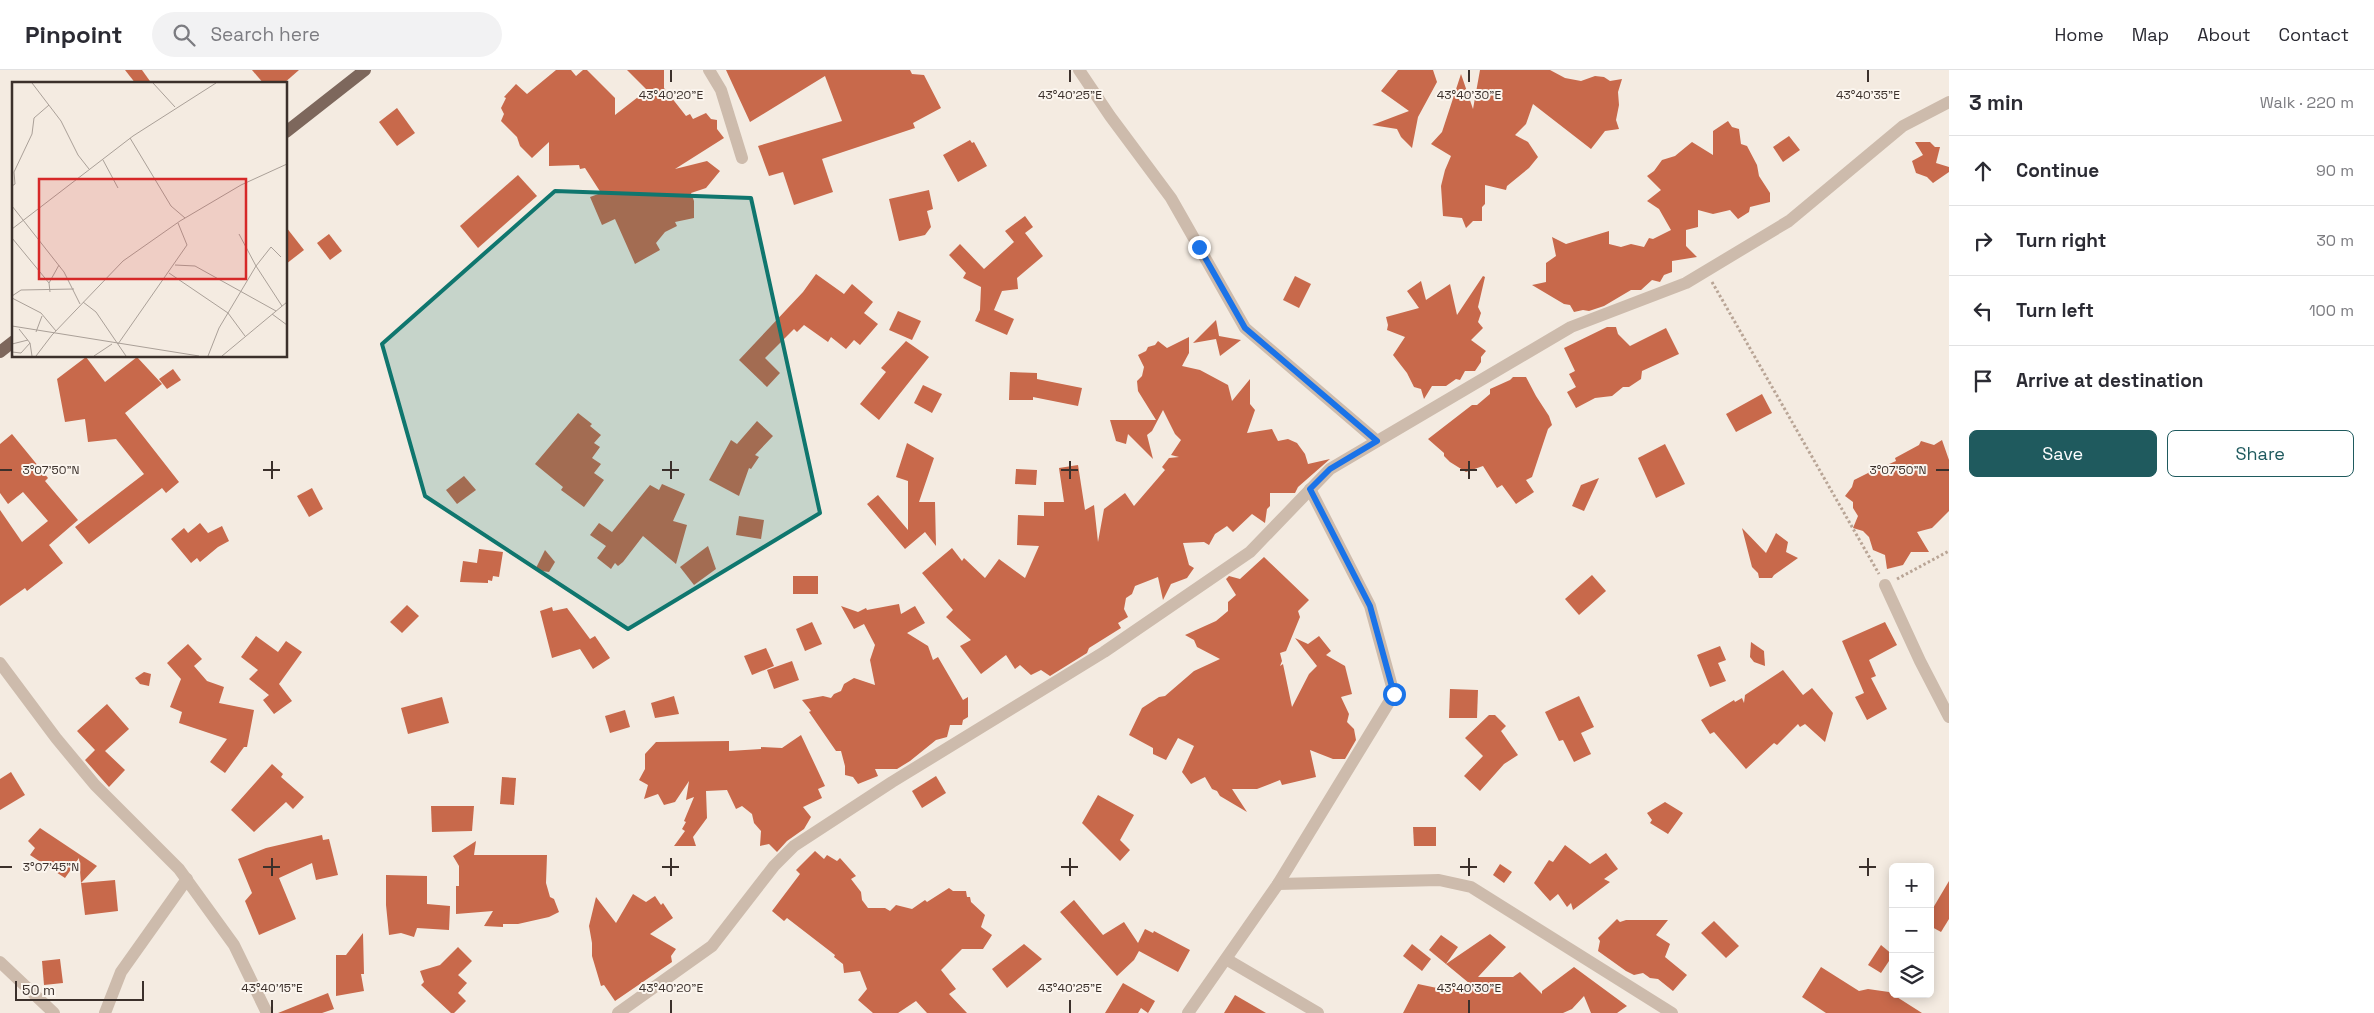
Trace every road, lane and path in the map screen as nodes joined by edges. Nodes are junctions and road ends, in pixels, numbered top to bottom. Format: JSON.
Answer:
{"nodes":[{"id":1,"x":365,"y":70,"type":"edge"},
{"id":2,"x":709,"y":70,"type":"edge"},
{"id":3,"x":1080,"y":70,"type":"edge"},
{"id":4,"x":1949,"y":102,"type":"edge"},
{"id":5,"x":288,"y":130,"type":"edge"},
{"id":6,"x":742,"y":158,"type":"dead end"},
{"id":7,"x":1706,"y":271,"type":"junction"},
{"id":8,"x":12,"y":343,"type":"edge"},
{"id":9,"x":0,"y":352,"type":"edge"},
{"id":10,"x":1377,"y":441,"type":"junction"},
{"id":11,"x":1310,"y":489,"type":"junction"},
{"id":12,"x":1949,"y":551,"type":"edge"},
{"id":13,"x":1885,"y":585,"type":"junction"},
{"id":14,"x":0,"y":664,"type":"edge"},
{"id":15,"x":1949,"y":718,"type":"edge"},
{"id":16,"x":187,"y":879,"type":"junction"},
{"id":17,"x":1278,"y":884,"type":"junction"},
{"id":18,"x":1226,"y":959,"type":"junction"},
{"id":19,"x":0,"y":962,"type":"edge"},
{"id":20,"x":54,"y":1013,"type":"edge"},
{"id":21,"x":105,"y":1013,"type":"edge"},
{"id":22,"x":267,"y":1013,"type":"edge"},
{"id":23,"x":618,"y":1013,"type":"edge"},
{"id":24,"x":1188,"y":1013,"type":"edge"},
{"id":25,"x":1318,"y":1013,"type":"edge"},
{"id":26,"x":1672,"y":1013,"type":"edge"}],
"edges":[{"from":1,"to":5,"type":"main road"},
{"from":2,"to":6,"type":"street"},
{"from":3,"to":10,"type":"street"},
{"from":4,"to":7,"type":"street"},
{"from":7,"to":10,"type":"street"},
{"from":7,"to":13,"type":"path"},
{"from":8,"to":9,"type":"main road"},
{"from":10,"to":11,"type":"street"},
{"from":11,"to":17,"type":"street"},
{"from":11,"to":23,"type":"street"},
{"from":12,"to":13,"type":"path"},
{"from":13,"to":15,"type":"street"},
{"from":14,"to":16,"type":"street"},
{"from":16,"to":21,"type":"street"},
{"from":16,"to":22,"type":"street"},
{"from":17,"to":18,"type":"street"},
{"from":17,"to":26,"type":"street"},
{"from":18,"to":24,"type":"street"},
{"from":18,"to":25,"type":"street"},
{"from":19,"to":20,"type":"street"}]}
